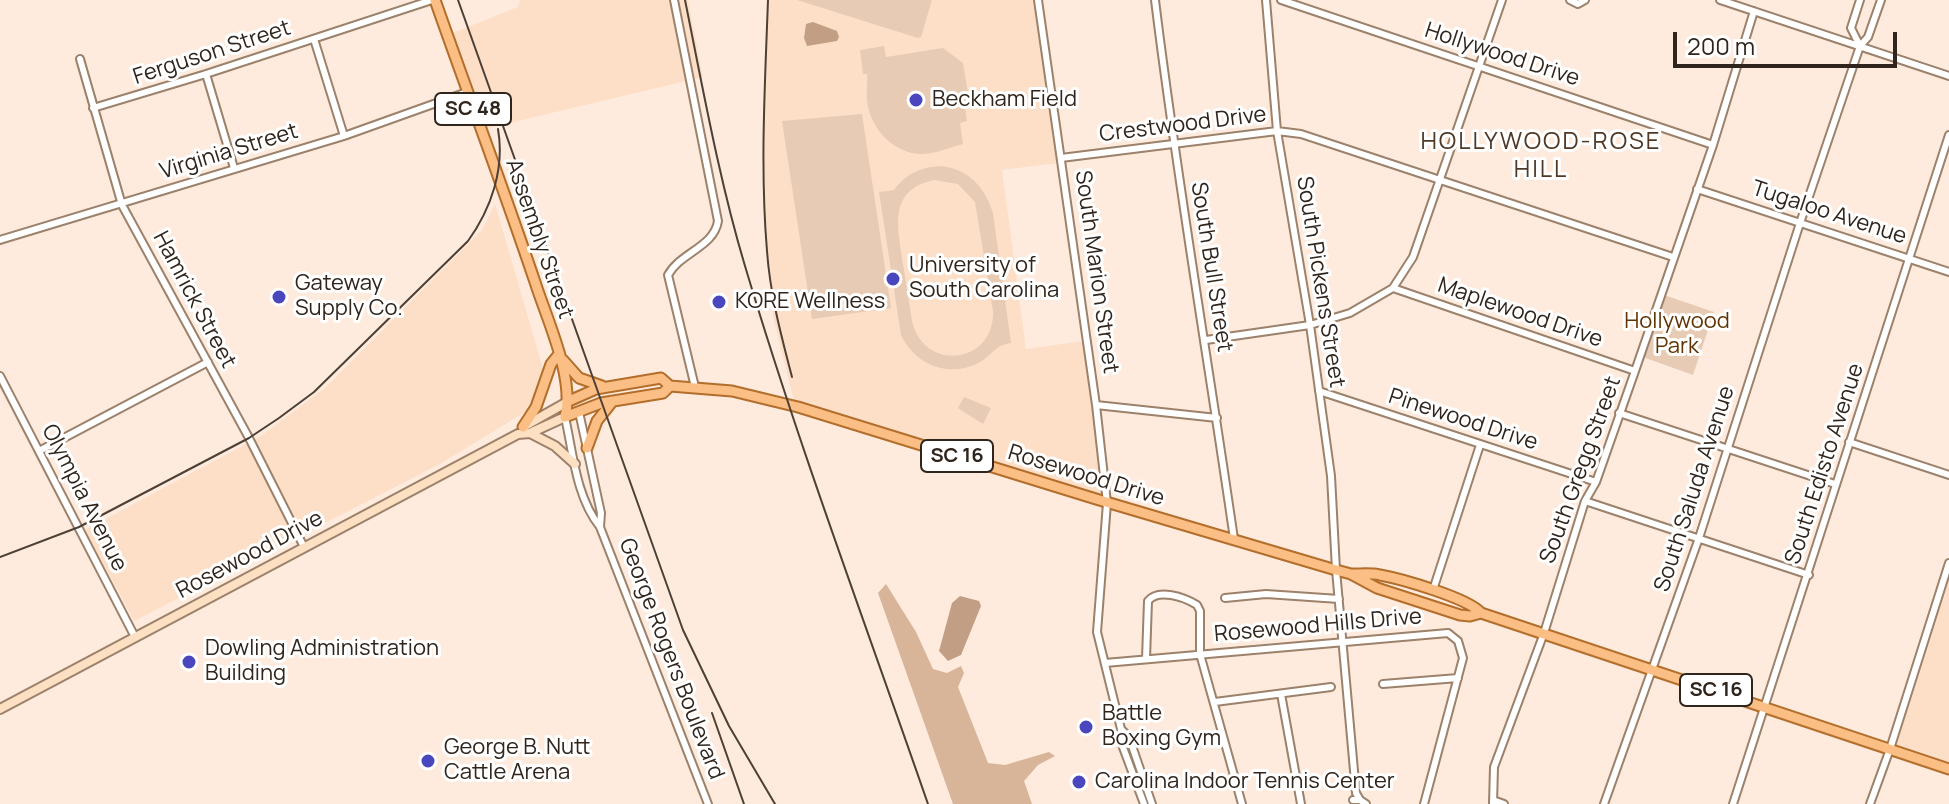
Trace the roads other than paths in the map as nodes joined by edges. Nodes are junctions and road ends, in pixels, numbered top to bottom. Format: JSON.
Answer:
{"nodes":[{"id":1,"x":434,"y":0,"type":"edge"},
{"id":2,"x":674,"y":0,"type":"edge"},
{"id":3,"x":1038,"y":0,"type":"edge"},
{"id":4,"x":1155,"y":0,"type":"edge"},
{"id":5,"x":1266,"y":0,"type":"edge"},
{"id":6,"x":1281,"y":0,"type":"edge"},
{"id":7,"x":1502,"y":0,"type":"edge"},
{"id":8,"x":1570,"y":0,"type":"edge"},
{"id":9,"x":1585,"y":0,"type":"edge"},
{"id":10,"x":1720,"y":0,"type":"edge"},
{"id":11,"x":1860,"y":0,"type":"edge"},
{"id":12,"x":1881,"y":0,"type":"edge"},
{"id":13,"x":1754,"y":11,"type":"junction"},
{"id":14,"x":314,"y":39,"type":"junction"},
{"id":15,"x":1860,"y":46,"type":"junction"},
{"id":16,"x":80,"y":59,"type":"dead end"},
{"id":17,"x":1480,"y":67,"type":"junction"},
{"id":18,"x":206,"y":74,"type":"junction"},
{"id":19,"x":1949,"y":76,"type":"edge"},
{"id":20,"x":467,"y":92,"type":"junction"},
{"id":21,"x":93,"y":108,"type":"junction"},
{"id":22,"x":1277,"y":131,"type":"junction"},
{"id":23,"x":1949,"y":135,"type":"edge"},
{"id":24,"x":344,"y":136,"type":"junction"},
{"id":25,"x":1172,"y":143,"type":"junction"},
{"id":26,"x":1713,"y":145,"type":"junction"},
{"id":27,"x":1061,"y":158,"type":"junction"},
{"id":28,"x":234,"y":168,"type":"junction"},
{"id":29,"x":1442,"y":181,"type":"junction"},
{"id":30,"x":1697,"y":189,"type":"junction"},
{"id":31,"x":122,"y":205,"type":"junction"},
{"id":32,"x":1800,"y":223,"type":"junction"},
{"id":33,"x":0,"y":240,"type":"edge"},
{"id":34,"x":1673,"y":257,"type":"junction"},
{"id":35,"x":1910,"y":259,"type":"junction"},
{"id":36,"x":1949,"y":272,"type":"edge"},
{"id":37,"x":1393,"y":288,"type":"junction"},
{"id":38,"x":1310,"y":325,"type":"junction"},
{"id":39,"x":1206,"y":340,"type":"junction"},
{"id":40,"x":559,"y":354,"type":"junction"},
{"id":41,"x":208,"y":362,"type":"junction"},
{"id":42,"x":1635,"y":371,"type":"junction"},
{"id":43,"x":0,"y":376,"type":"edge"},
{"id":44,"x":670,"y":386,"type":"junction"},
{"id":45,"x":605,"y":387,"type":"junction"},
{"id":46,"x":695,"y":387,"type":"junction"},
{"id":47,"x":1319,"y":391,"type":"junction"},
{"id":48,"x":569,"y":401,"type":"junction"},
{"id":49,"x":613,"y":401,"type":"junction"},
{"id":50,"x":1096,"y":405,"type":"junction"},
{"id":51,"x":579,"y":412,"type":"junction"},
{"id":52,"x":1619,"y":413,"type":"junction"},
{"id":53,"x":565,"y":417,"type":"junction"},
{"id":54,"x":1217,"y":418,"type":"junction"},
{"id":55,"x":524,"y":431,"type":"junction"},
{"id":56,"x":1849,"y":442,"type":"junction"},
{"id":57,"x":1480,"y":445,"type":"junction"},
{"id":58,"x":587,"y":448,"type":"junction"},
{"id":59,"x":41,"y":450,"type":"junction"},
{"id":60,"x":1726,"y":450,"type":"junction"},
{"id":61,"x":575,"y":464,"type":"junction"},
{"id":62,"x":1949,"y":475,"type":"edge"},
{"id":63,"x":1596,"y":482,"type":"junction"},
{"id":64,"x":1835,"y":484,"type":"junction"},
{"id":65,"x":1585,"y":501,"type":"junction"},
{"id":66,"x":1107,"y":503,"type":"junction"},
{"id":67,"x":600,"y":527,"type":"junction"},
{"id":68,"x":1699,"y":538,"type":"junction"},
{"id":69,"x":1234,"y":539,"type":"junction"},
{"id":70,"x":304,"y":547,"type":"junction"},
{"id":71,"x":1949,"y":563,"type":"edge"},
{"id":72,"x":1336,"y":570,"type":"junction"},
{"id":73,"x":1351,"y":574,"type":"junction"},
{"id":74,"x":1809,"y":575,"type":"junction"},
{"id":75,"x":1433,"y":591,"type":"junction"},
{"id":76,"x":1225,"y":598,"type":"dead end"},
{"id":77,"x":1339,"y":599,"type":"junction"},
{"id":78,"x":1481,"y":613,"type":"junction"},
{"id":79,"x":1544,"y":633,"type":"junction"},
{"id":80,"x":135,"y":637,"type":"junction"},
{"id":81,"x":1342,"y":642,"type":"junction"},
{"id":82,"x":1200,"y":654,"type":"junction"},
{"id":83,"x":1146,"y":659,"type":"junction"},
{"id":84,"x":1105,"y":663,"type":"junction"},
{"id":85,"x":1653,"y":669,"type":"junction"},
{"id":86,"x":1458,"y":678,"type":"junction"},
{"id":87,"x":1383,"y":684,"type":"dead end"},
{"id":88,"x":1331,"y":687,"type":"dead end"},
{"id":89,"x":1281,"y":694,"type":"junction"},
{"id":90,"x":1215,"y":702,"type":"junction"},
{"id":91,"x":1766,"y":707,"type":"junction"},
{"id":92,"x":2,"y":709,"type":"edge"},
{"id":93,"x":1121,"y":729,"type":"junction"},
{"id":94,"x":1890,"y":749,"type":"junction"},
{"id":95,"x":1949,"y":769,"type":"edge"},
{"id":96,"x":1357,"y":800,"type":"edge"},
{"id":97,"x":1493,"y":802,"type":"edge"},
{"id":98,"x":710,"y":804,"type":"edge"},
{"id":99,"x":1144,"y":804,"type":"edge"},
{"id":100,"x":1152,"y":804,"type":"edge"},
{"id":101,"x":1242,"y":804,"type":"edge"},
{"id":102,"x":1301,"y":804,"type":"edge"},
{"id":103,"x":1424,"y":804,"type":"edge"},
{"id":104,"x":1504,"y":804,"type":"edge"},
{"id":105,"x":1604,"y":804,"type":"edge"},
{"id":106,"x":1733,"y":804,"type":"edge"},
{"id":107,"x":1870,"y":804,"type":"edge"}],
"edges":[{"from":1,"to":14,"type":"street","name":"Ferguson Street"},
{"from":1,"to":20,"type":"main road","name":"Assembly Street","number":"SC 48"},
{"from":2,"to":46,"type":"street"},
{"from":3,"to":27,"type":"street","name":"South Marion Street"},
{"from":4,"to":25,"type":"street","name":"South Bull Street"},
{"from":5,"to":22,"type":"street","name":"South Pickens Street"},
{"from":6,"to":17,"type":"street","name":"Hollywood Drive"},
{"from":7,"to":17,"type":"street"},
{"from":8,"to":9,"type":"street"},
{"from":10,"to":13,"type":"street"},
{"from":11,"to":15,"type":"street"},
{"from":12,"to":15,"type":"street","name":"South Saluda Avenue"},
{"from":13,"to":15,"type":"street"},
{"from":13,"to":26,"type":"street","name":"South Gregg Street"},
{"from":14,"to":18,"type":"street","name":"Ferguson Street"},
{"from":14,"to":24,"type":"street"},
{"from":15,"to":19,"type":"street"},
{"from":15,"to":32,"type":"street","name":"South Saluda Avenue"},
{"from":16,"to":21,"type":"street","name":"Hamrick Street"},
{"from":17,"to":26,"type":"street","name":"Hollywood Drive"},
{"from":17,"to":29,"type":"street"},
{"from":18,"to":21,"type":"street","name":"Ferguson Street"},
{"from":18,"to":28,"type":"street"},
{"from":20,"to":24,"type":"street","name":"Virginia Street"},
{"from":20,"to":40,"type":"main road","name":"Assembly Street","number":"SC 48"},
{"from":21,"to":31,"type":"street","name":"Hamrick Street"},
{"from":22,"to":25,"type":"street","name":"Crestwood Drive"},
{"from":22,"to":29,"type":"street","name":"Crestwood Drive"},
{"from":22,"to":38,"type":"street","name":"South Pickens Street"},
{"from":23,"to":35,"type":"street","name":"South Edisto Avenue"},
{"from":24,"to":28,"type":"street","name":"Virginia Street"},
{"from":25,"to":27,"type":"street","name":"Crestwood Drive"},
{"from":25,"to":39,"type":"street","name":"South Bull Street"},
{"from":26,"to":30,"type":"street","name":"South Gregg Street"},
{"from":27,"to":50,"type":"street","name":"South Marion Street"},
{"from":28,"to":31,"type":"street","name":"Virginia Street"},
{"from":29,"to":34,"type":"street","name":"Crestwood Drive"},
{"from":29,"to":37,"type":"street"},
{"from":30,"to":32,"type":"street","name":"Tugaloo Avenue"},
{"from":30,"to":34,"type":"street","name":"South Gregg Street"},
{"from":31,"to":33,"type":"street","name":"Virginia Street"},
{"from":31,"to":41,"type":"street","name":"Hamrick Street"},
{"from":32,"to":35,"type":"street","name":"Tugaloo Avenue"},
{"from":32,"to":60,"type":"street","name":"South Saluda Avenue"},
{"from":34,"to":42,"type":"street","name":"South Gregg Street"},
{"from":35,"to":36,"type":"street","name":"Tugaloo Avenue"},
{"from":35,"to":56,"type":"street","name":"South Edisto Avenue"},
{"from":37,"to":38,"type":"street"},
{"from":37,"to":42,"type":"street","name":"Maplewood Drive"},
{"from":38,"to":39,"type":"street"},
{"from":38,"to":47,"type":"street","name":"South Pickens Street"},
{"from":39,"to":54,"type":"street","name":"South Bull Street"},
{"from":40,"to":45,"type":"main road"},
{"from":40,"to":48,"type":"main road","name":"Assembly Street","number":"SC 48"},
{"from":40,"to":55,"type":"main road"},
{"from":41,"to":59,"type":"street"},
{"from":41,"to":70,"type":"street","name":"Hamrick Street"},
{"from":42,"to":52,"type":"street","name":"South Gregg Street"},
{"from":43,"to":59,"type":"street","name":"Olympia Avenue"},
{"from":44,"to":45,"type":"main road","name":"Rosewood Drive","number":"SC 16"},
{"from":44,"to":46,"type":"main road","name":"Rosewood Drive","number":"SC 16"},
{"from":44,"to":49,"type":"main road","name":"Rosewood Drive","number":"SC 16"},
{"from":45,"to":48,"type":"main road","name":"Rosewood Drive","number":"SC 16"},
{"from":46,"to":66,"type":"main road","name":"Rosewood Drive","number":"SC 16"},
{"from":47,"to":57,"type":"street","name":"Pinewood Drive"},
{"from":47,"to":72,"type":"street","name":"South Pickens Street"},
{"from":48,"to":51,"type":"main road"},
{"from":48,"to":53,"type":"main road","name":"Assembly Street"},
{"from":48,"to":55,"type":"main road","name":"Rosewood Drive","number":"SC 16"},
{"from":49,"to":51,"type":"main road","name":"Rosewood Drive","number":"SC 16"},
{"from":49,"to":58,"type":"main road"},
{"from":50,"to":54,"type":"street"},
{"from":50,"to":66,"type":"street","name":"South Marion Street"},
{"from":51,"to":53,"type":"main road","name":"Rosewood Drive"},
{"from":51,"to":58,"type":"street","name":"George Rogers Boulevard"},
{"from":52,"to":60,"type":"street"},
{"from":52,"to":63,"type":"street","name":"South Gregg Street"},
{"from":53,"to":55,"type":"main road","name":"Rosewood Drive"},
{"from":53,"to":61,"type":"street","name":"George Rogers Boulevard"},
{"from":54,"to":69,"type":"street","name":"South Bull Street"},
{"from":55,"to":61,"type":"main road"},
{"from":55,"to":70,"type":"main road","name":"Rosewood Drive"},
{"from":56,"to":62,"type":"street"},
{"from":56,"to":64,"type":"street","name":"South Edisto Avenue"},
{"from":57,"to":63,"type":"street","name":"Pinewood Drive"},
{"from":57,"to":75,"type":"street"},
{"from":58,"to":67,"type":"street","name":"George Rogers Boulevard"},
{"from":59,"to":80,"type":"street","name":"Olympia Avenue"},
{"from":60,"to":64,"type":"street"},
{"from":60,"to":68,"type":"street","name":"South Saluda Avenue"},
{"from":61,"to":67,"type":"street","name":"George Rogers Boulevard"},
{"from":63,"to":65,"type":"street","name":"South Gregg Street"},
{"from":64,"to":74,"type":"street","name":"South Edisto Avenue"},
{"from":65,"to":68,"type":"street"},
{"from":65,"to":79,"type":"street","name":"South Gregg Street"},
{"from":66,"to":69,"type":"main road","name":"Rosewood Drive","number":"SC 16"},
{"from":66,"to":84,"type":"street","name":"South Marion Street"},
{"from":67,"to":98,"type":"street","name":"George Rogers Boulevard"},
{"from":68,"to":74,"type":"street"},
{"from":68,"to":85,"type":"street","name":"South Saluda Avenue"},
{"from":69,"to":72,"type":"main road","name":"Rosewood Drive","number":"SC 16"},
{"from":70,"to":80,"type":"main road","name":"Rosewood Drive"},
{"from":71,"to":94,"type":"street"},
{"from":72,"to":73,"type":"main road","name":"Rosewood Drive","number":"SC 16"},
{"from":72,"to":77,"type":"street"},
{"from":73,"to":75,"type":"main road","name":"Rosewood Drive","number":"SC 16"},
{"from":73,"to":78,"type":"main road","name":"Rosewood Drive","number":"SC 16"},
{"from":74,"to":91,"type":"street","name":"South Edisto Avenue"},
{"from":75,"to":78,"type":"main road","name":"Rosewood Drive","number":"SC 16"},
{"from":76,"to":77,"type":"street"},
{"from":77,"to":81,"type":"street"},
{"from":78,"to":79,"type":"main road","name":"Rosewood Drive","number":"SC 16"},
{"from":79,"to":85,"type":"main road","name":"Rosewood Drive","number":"SC 16"},
{"from":79,"to":97,"type":"street","name":"South Gregg Street"},
{"from":80,"to":92,"type":"main road","name":"Rosewood Drive"},
{"from":81,"to":82,"type":"street","name":"Rosewood Hills Drive"},
{"from":81,"to":86,"type":"street","name":"Rosewood Hills Drive"},
{"from":81,"to":96,"type":"street"},
{"from":82,"to":83,"type":"street","name":"Rosewood Hills Drive"},
{"from":82,"to":83,"type":"street","name":"Rosewood Hills Drive"},
{"from":82,"to":90,"type":"street"},
{"from":83,"to":84,"type":"street","name":"Rosewood Hills Drive"},
{"from":84,"to":93,"type":"street","name":"South Marion Street"},
{"from":85,"to":91,"type":"main road","name":"Rosewood Drive","number":"SC 16"},
{"from":85,"to":105,"type":"street","name":"South Saluda Avenue"},
{"from":86,"to":87,"type":"street"},
{"from":86,"to":103,"type":"street","name":"Rosewood Hills Drive"},
{"from":88,"to":89,"type":"street"},
{"from":89,"to":90,"type":"street"},
{"from":89,"to":102,"type":"street"},
{"from":90,"to":101,"type":"street"},
{"from":91,"to":94,"type":"main road","name":"Rosewood Drive","number":"SC 16"},
{"from":91,"to":106,"type":"street","name":"South Edisto Avenue"},
{"from":93,"to":99,"type":"street"},
{"from":93,"to":100,"type":"street"},
{"from":94,"to":95,"type":"main road","name":"Rosewood Drive","number":"SC 16"},
{"from":94,"to":107,"type":"street"},
{"from":97,"to":104,"type":"street"}]}
